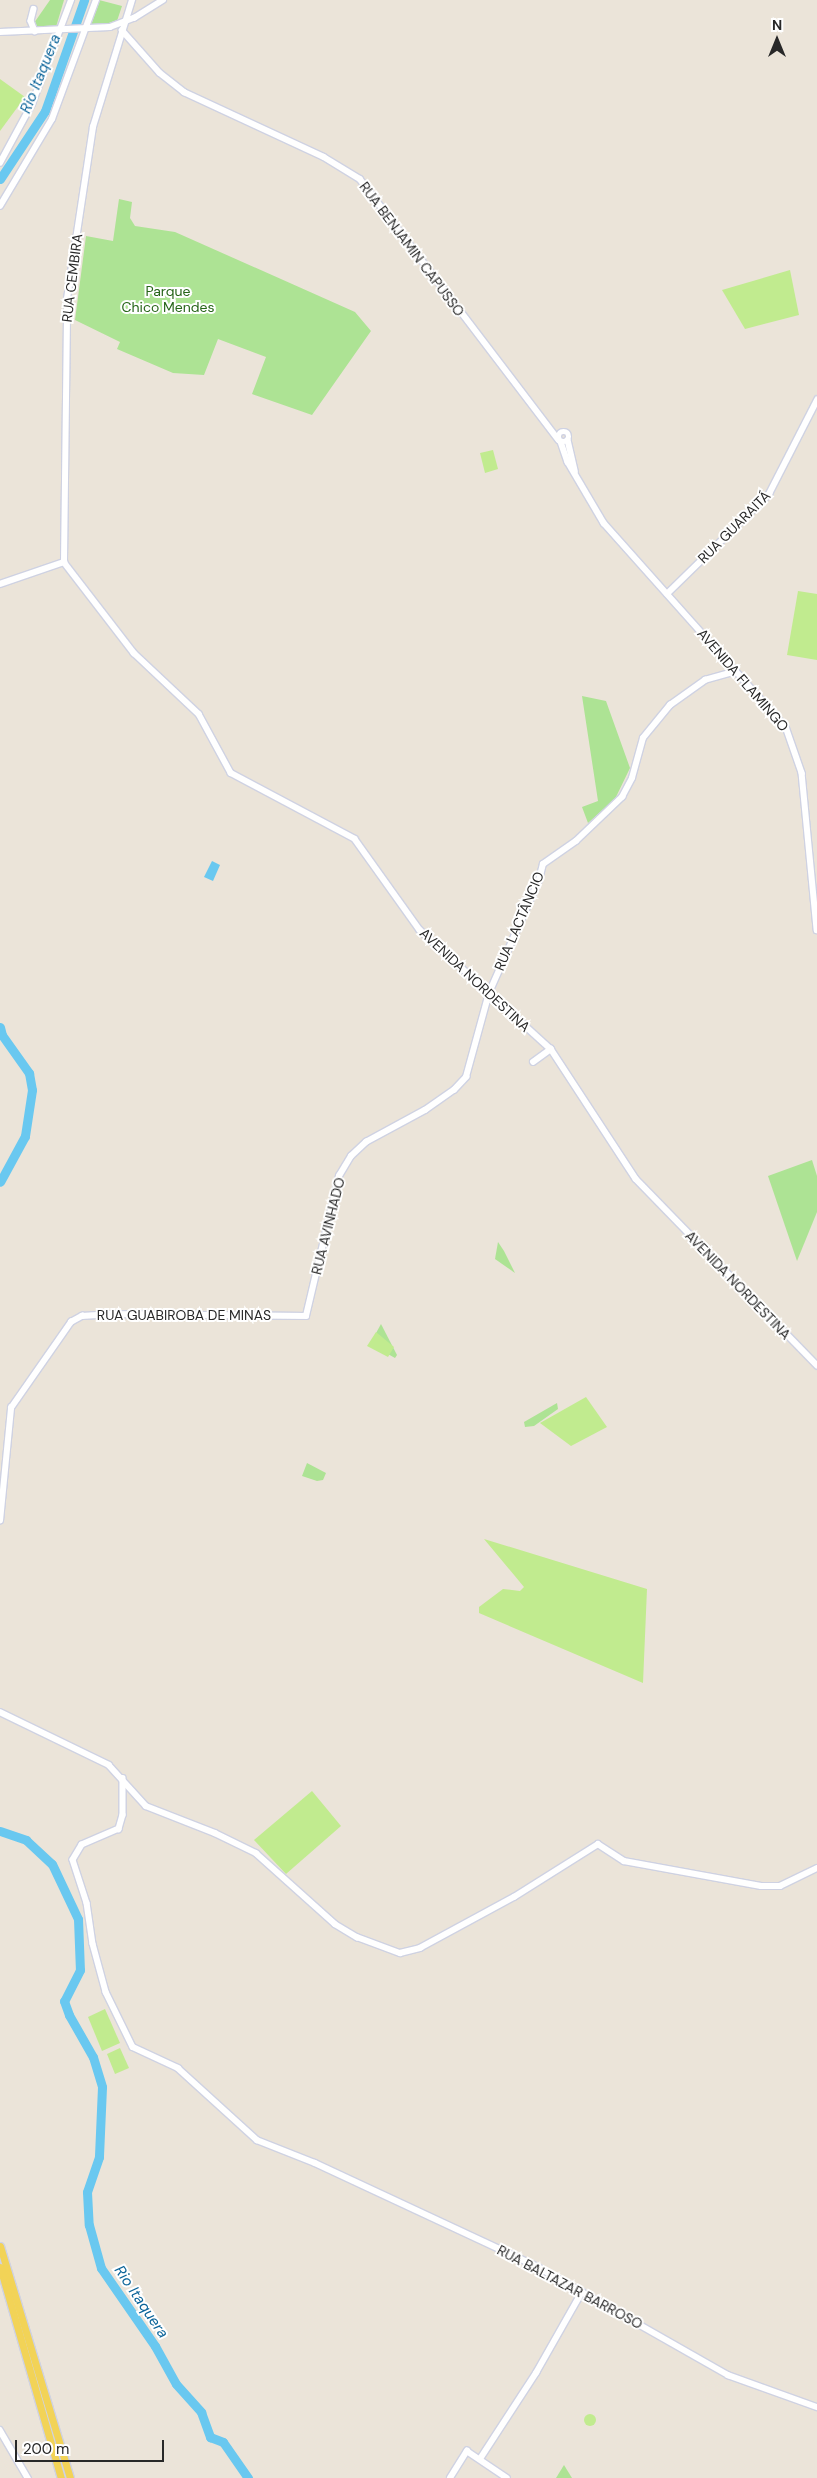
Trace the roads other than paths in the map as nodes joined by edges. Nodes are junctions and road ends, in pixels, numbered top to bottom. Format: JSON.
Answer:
{"nodes":[{"id":1,"x":71,"y":0,"type":"edge"},
{"id":2,"x":96,"y":0,"type":"edge"},
{"id":3,"x":163,"y":0,"type":"edge"},
{"id":4,"x":132,"y":1,"type":"edge"},
{"id":5,"x":34,"y":9,"type":"dead end"},
{"id":6,"x":124,"y":22,"type":"junction"},
{"id":7,"x":35,"y":30,"type":"junction"},
{"id":8,"x":84,"y":30,"type":"junction"},
{"id":9,"x":122,"y":30,"type":"junction"},
{"id":10,"x":61,"y":31,"type":"junction"},
{"id":11,"x":0,"y":32,"type":"edge"},
{"id":12,"x":0,"y":163,"type":"edge"},
{"id":13,"x":0,"y":206,"type":"edge"},
{"id":14,"x":817,"y":400,"type":"edge"},
{"id":15,"x":560,"y":438,"type":"junction"},
{"id":16,"x":568,"y":440,"type":"junction"},
{"id":17,"x":575,"y":471,"type":"junction"},
{"id":18,"x":64,"y":562,"type":"junction"},
{"id":19,"x":0,"y":584,"type":"edge"},
{"id":20,"x":667,"y":594,"type":"junction"},
{"id":21,"x":736,"y":671,"type":"junction"},
{"id":22,"x":817,"y":930,"type":"edge"},
{"id":23,"x":489,"y":993,"type":"junction"},
{"id":24,"x":551,"y":1049,"type":"junction"},
{"id":25,"x":533,"y":1062,"type":"dead end"},
{"id":26,"x":306,"y":1316,"type":"joint"},
{"id":27,"x":817,"y":1365,"type":"edge"},
{"id":28,"x":0,"y":1521,"type":"edge"},
{"id":29,"x":0,"y":1712,"type":"edge"},
{"id":30,"x":123,"y":1778,"type":"junction"},
{"id":31,"x":817,"y":1868,"type":"edge"},
{"id":32,"x":0,"y":2246,"type":"edge"},
{"id":33,"x":0,"y":2267,"type":"edge"},
{"id":34,"x":582,"y":2292,"type":"junction"},
{"id":35,"x":817,"y":2407,"type":"edge"},
{"id":36,"x":0,"y":2430,"type":"edge"},
{"id":37,"x":480,"y":2459,"type":"junction"},
{"id":38,"x":28,"y":2478,"type":"edge"},
{"id":39,"x":61,"y":2478,"type":"edge"},
{"id":40,"x":70,"y":2478,"type":"edge"},
{"id":41,"x":450,"y":2478,"type":"edge"},
{"id":42,"x":507,"y":2478,"type":"edge"}],
"edges":[{"from":1,"to":10,"type":"street"},
{"from":2,"to":8,"type":"street"},
{"from":3,"to":6,"type":"street"},
{"from":4,"to":6,"type":"street","name":"RUA CEMBIRA"},
{"from":5,"to":7,"type":"street"},
{"from":6,"to":8,"type":"street"},
{"from":6,"to":9,"type":"street","name":"RUA CEMBIRA"},
{"from":7,"to":10,"type":"street"},
{"from":7,"to":11,"type":"street"},
{"from":8,"to":10,"type":"street"},
{"from":8,"to":13,"type":"street"},
{"from":9,"to":15,"type":"street","name":"RUA BENJAMIN CAPUSSO"},
{"from":9,"to":18,"type":"street","name":"RUA CEMBIRA"},
{"from":10,"to":12,"type":"street"},
{"from":14,"to":20,"type":"street","name":"RUA GUARAITÁ"},
{"from":15,"to":16,"type":"street"},
{"from":15,"to":16,"type":"street","name":"RUA BENJAMIN CAPUSSO"},
{"from":15,"to":17,"type":"street","name":"AVENIDA FLAMINGO"},
{"from":16,"to":17,"type":"street","name":"AVENIDA FLAMINGO"},
{"from":17,"to":20,"type":"street","name":"AVENIDA FLAMINGO"},
{"from":18,"to":19,"type":"street"},
{"from":18,"to":23,"type":"street","name":"AVENIDA NORDESTINA"},
{"from":20,"to":21,"type":"street","name":"AVENIDA FLAMINGO"},
{"from":21,"to":22,"type":"street","name":"AVENIDA FLAMINGO"},
{"from":21,"to":23,"type":"street","name":"RUA LACTÂNCIO"},
{"from":23,"to":24,"type":"street","name":"AVENIDA NORDESTINA"},
{"from":23,"to":26,"type":"street","name":"RUA AVINHADO"},
{"from":24,"to":25,"type":"street"},
{"from":24,"to":27,"type":"street","name":"AVENIDA NORDESTINA"},
{"from":26,"to":28,"type":"street","name":"RUA GUABIROBA DE MINAS"},
{"from":29,"to":30,"type":"street"},
{"from":30,"to":31,"type":"street"},
{"from":30,"to":34,"type":"street","name":"RUA BALTAZAR BARROSO"},
{"from":32,"to":40,"type":"main road"},
{"from":33,"to":39,"type":"main road"},
{"from":34,"to":35,"type":"street","name":"RUA BALTAZAR BARROSO"},
{"from":34,"to":37,"type":"street"},
{"from":36,"to":38,"type":"street"},
{"from":37,"to":41,"type":"street"},
{"from":37,"to":42,"type":"street"}]}
